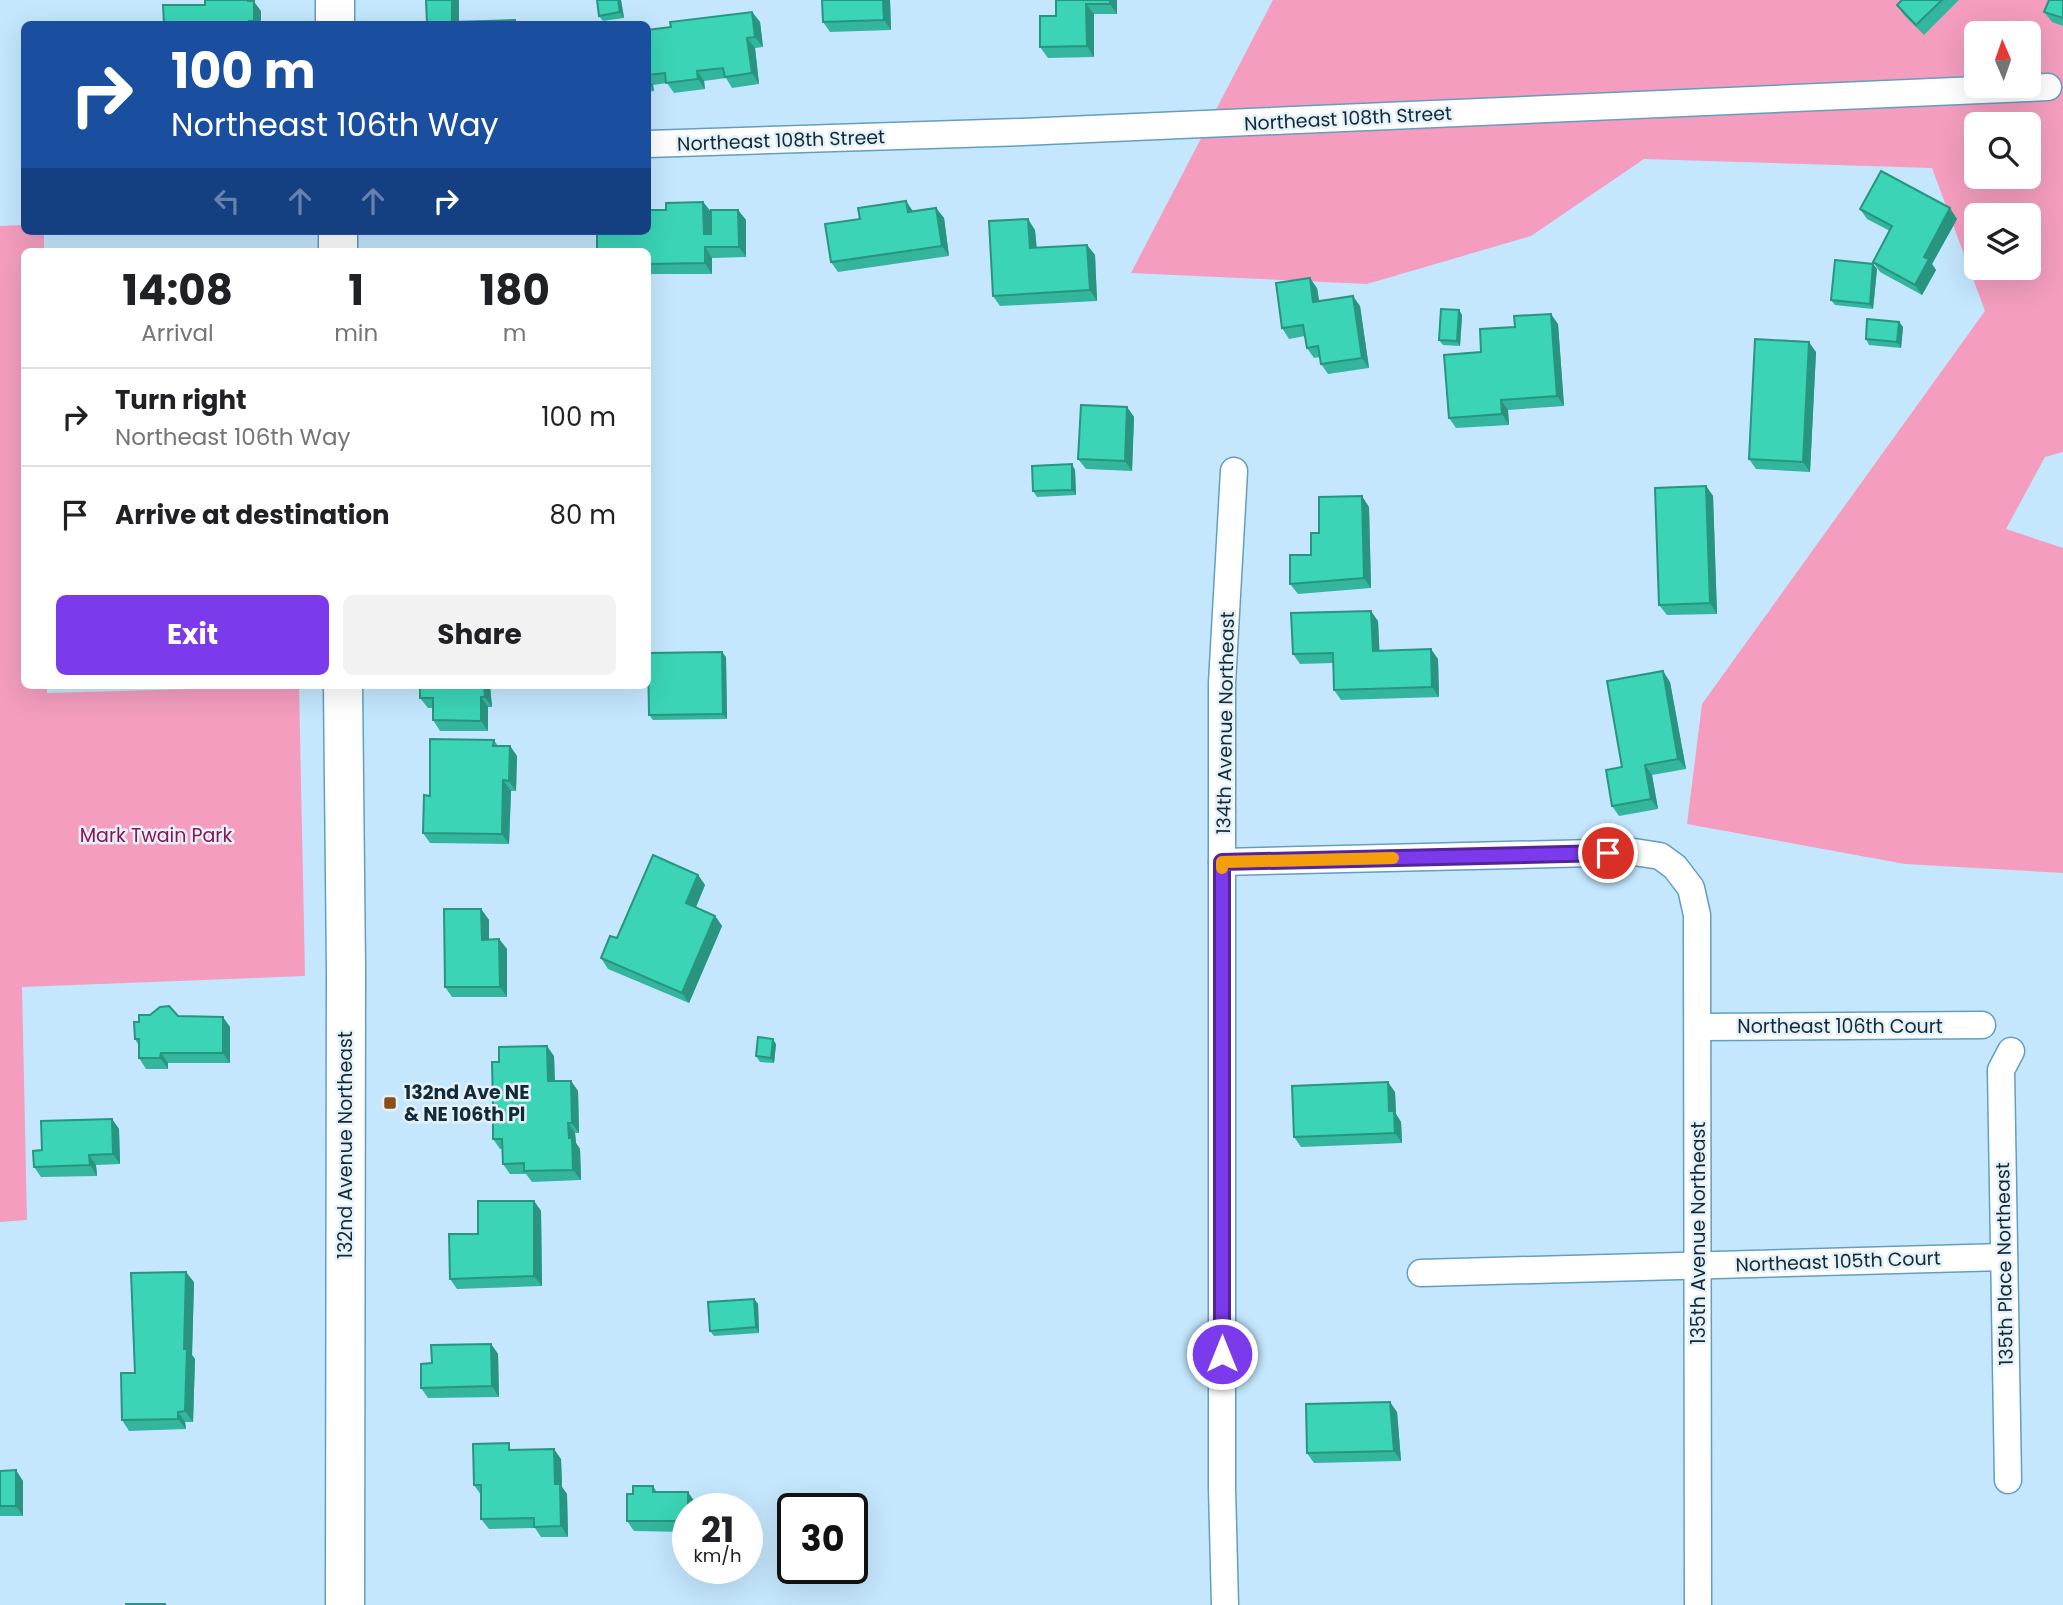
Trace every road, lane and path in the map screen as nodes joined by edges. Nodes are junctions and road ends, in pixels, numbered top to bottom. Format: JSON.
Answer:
{"nodes":[{"id":1,"x":335,"y":0,"type":"edge"},
{"id":2,"x":335,"y":21,"type":"edge"},
{"id":3,"x":2048,"y":87,"type":"dead end"},
{"id":4,"x":651,"y":144,"type":"edge"},
{"id":5,"x":1234,"y":471,"type":"dead end"},
{"id":6,"x":343,"y":689,"type":"edge"},
{"id":7,"x":1222,"y":862,"type":"junction"},
{"id":8,"x":1982,"y":1025,"type":"dead end"},
{"id":9,"x":1698,"y":1027,"type":"junction"},
{"id":10,"x":2011,"y":1051,"type":"dead end"},
{"id":11,"x":2004,"y":1257,"type":"junction"},
{"id":12,"x":1699,"y":1266,"type":"junction"},
{"id":13,"x":1421,"y":1273,"type":"dead end"},
{"id":14,"x":2008,"y":1480,"type":"dead end"},
{"id":15,"x":345,"y":1605,"type":"edge"},
{"id":16,"x":1225,"y":1605,"type":"edge"},
{"id":17,"x":1698,"y":1605,"type":"edge"}],
"edges":[{"from":1,"to":2,"type":"street"},
{"from":3,"to":4,"type":"street","name":"Northeast 108th Street"},
{"from":5,"to":7,"type":"street","name":"134th Avenue Northeast"},
{"from":6,"to":15,"type":"street","name":"132nd Avenue Northeast"},
{"from":7,"to":9,"type":"street","name":"135th Avenue Northeast"},
{"from":7,"to":16,"type":"street","name":"134th Avenue Northeast"},
{"from":8,"to":9,"type":"street","name":"Northeast 106th Court"},
{"from":9,"to":12,"type":"street","name":"135th Avenue Northeast"},
{"from":10,"to":11,"type":"street","name":"135th Place Northeast"},
{"from":11,"to":12,"type":"street","name":"Northeast 105th Court"},
{"from":11,"to":14,"type":"street","name":"135th Place Northeast"},
{"from":12,"to":13,"type":"street","name":"Northeast 105th Court"},
{"from":12,"to":17,"type":"street","name":"135th Avenue Northeast"}]}
